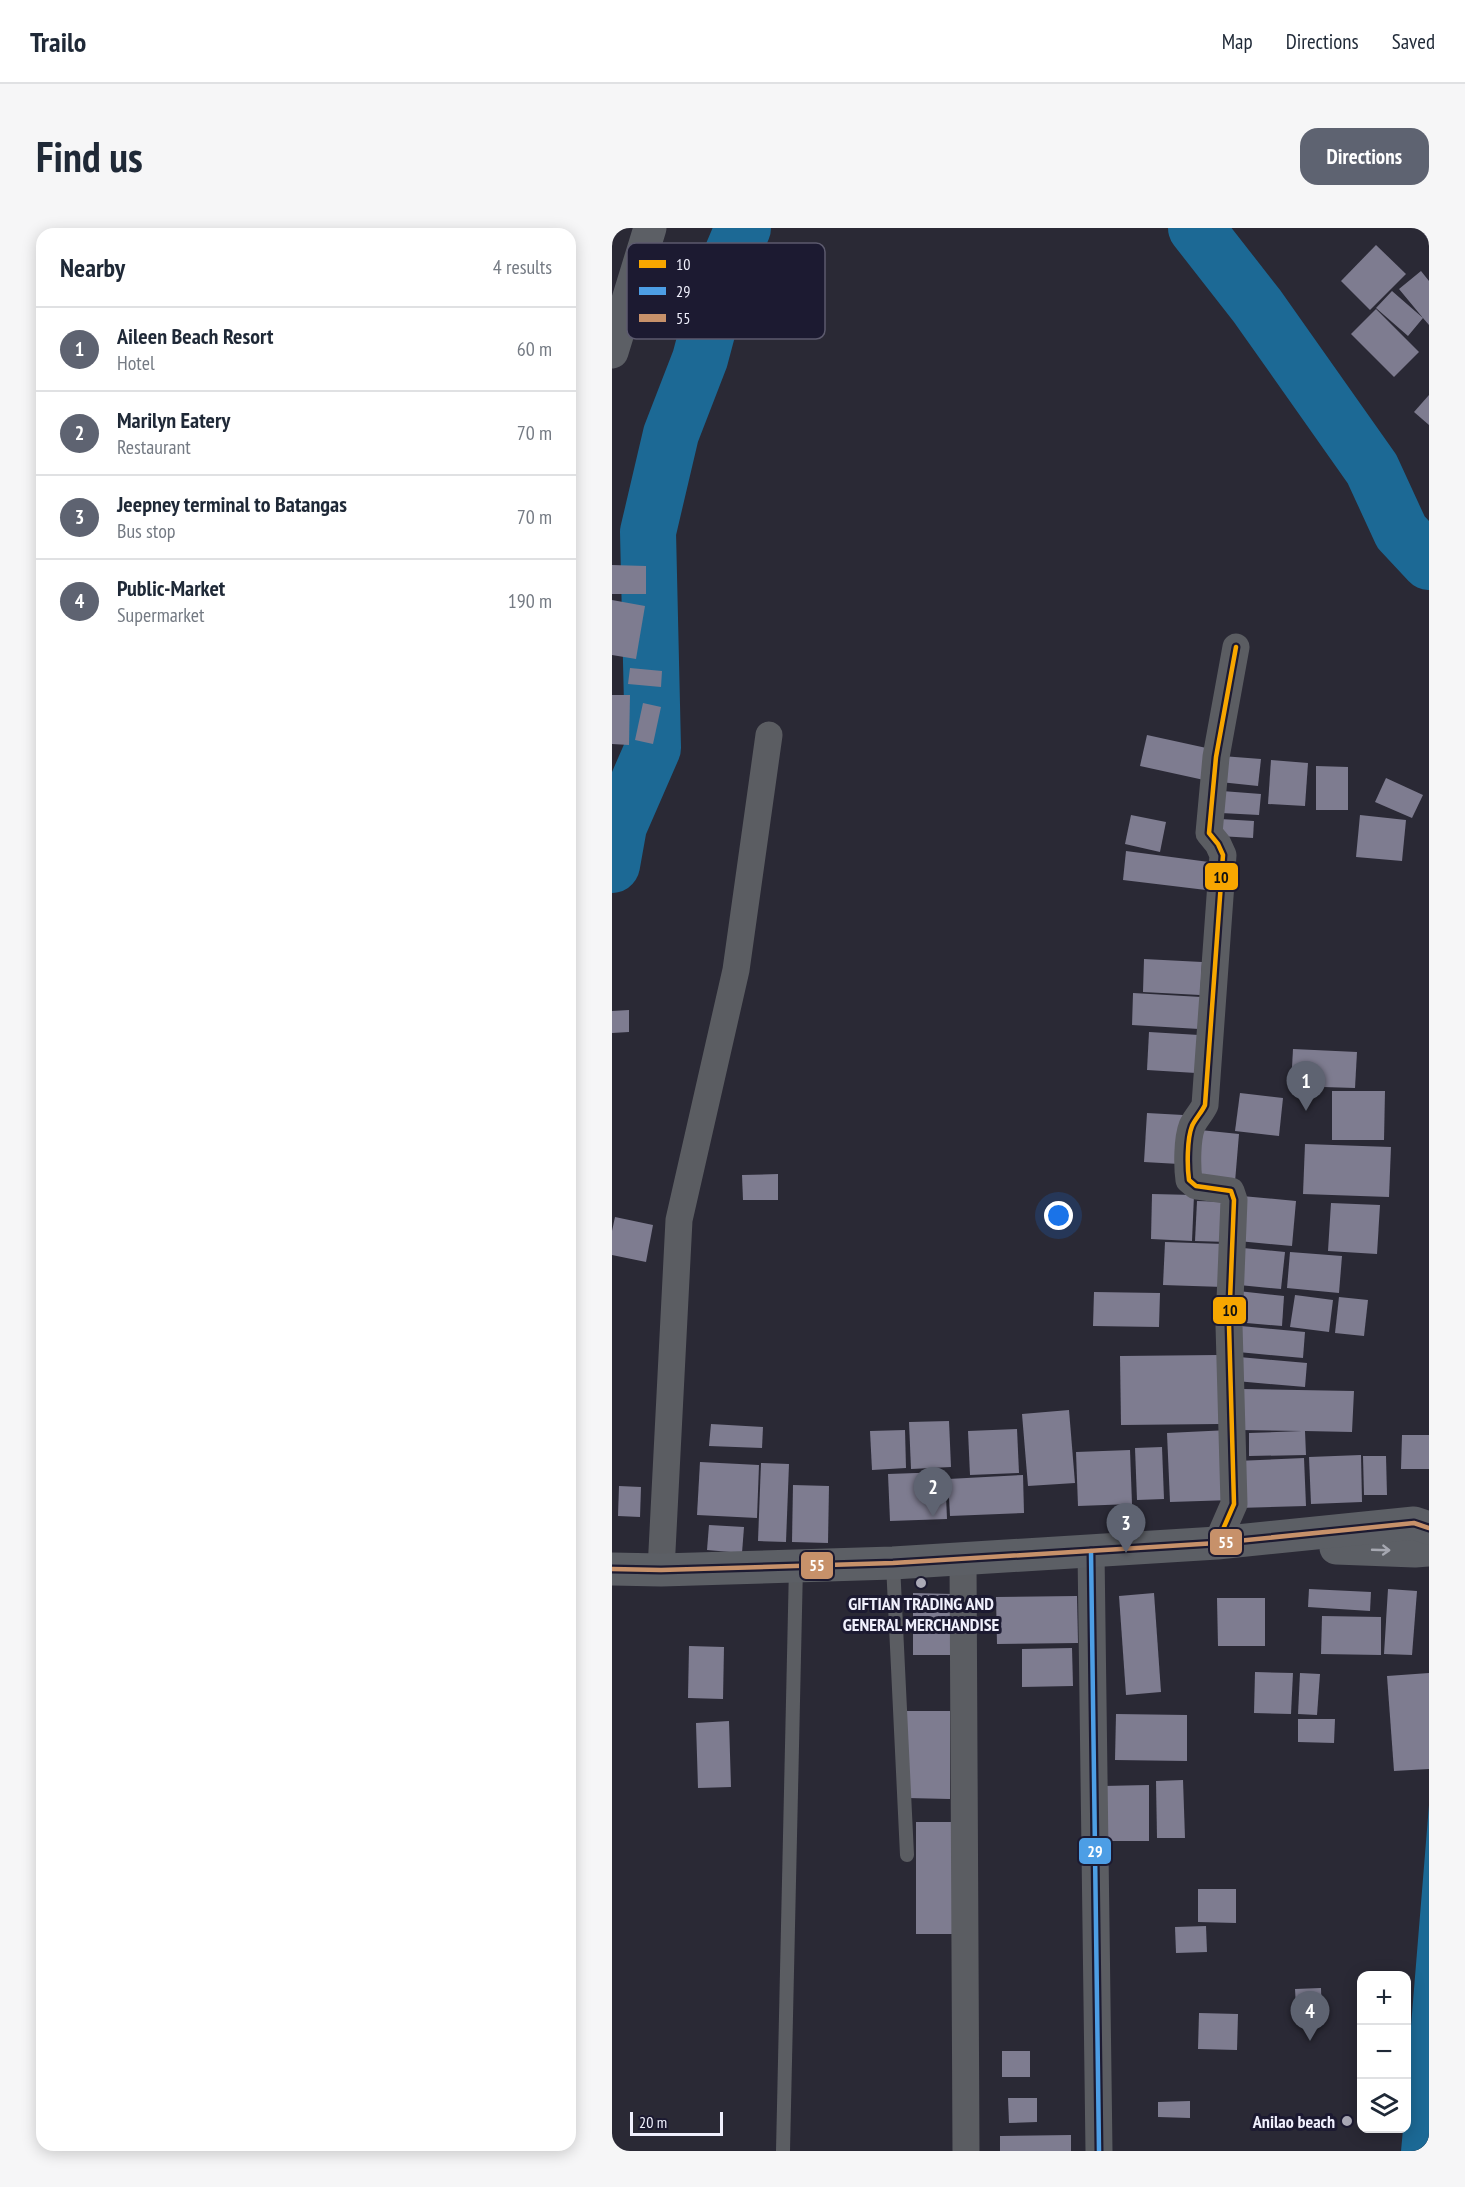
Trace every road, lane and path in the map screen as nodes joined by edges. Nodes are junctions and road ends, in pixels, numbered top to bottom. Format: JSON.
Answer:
{"nodes":[{"id":1,"x":650,"y":228,"type":"edge"},
{"id":2,"x":645,"y":243,"type":"edge"},
{"id":3,"x":627,"y":303,"type":"edge"},
{"id":4,"x":612,"y":352,"type":"edge"},
{"id":5,"x":1236,"y":647,"type":"dead end"},
{"id":6,"x":769,"y":735,"type":"dead end"},
{"id":7,"x":1429,"y":1528,"type":"edge"},
{"id":8,"x":1217,"y":1543,"type":"junction"},
{"id":9,"x":1429,"y":1550,"type":"edge"},
{"id":10,"x":1091,"y":1551,"type":"junction"},
{"id":11,"x":963,"y":1558,"type":"junction"},
{"id":12,"x":893,"y":1563,"type":"junction"},
{"id":13,"x":796,"y":1566,"type":"junction"},
{"id":14,"x":612,"y":1569,"type":"edge"},
{"id":15,"x":661,"y":1570,"type":"junction"},
{"id":16,"x":907,"y":1855,"type":"dead end"},
{"id":17,"x":783,"y":2151,"type":"edge"},
{"id":18,"x":966,"y":2151,"type":"edge"},
{"id":19,"x":1099,"y":2151,"type":"edge"}],
"edges":[{"from":1,"to":2,"type":"street"},
{"from":3,"to":4,"type":"street"},
{"from":5,"to":8,"type":"street"},
{"from":6,"to":15,"type":"street"},
{"from":7,"to":8,"type":"street"},
{"from":8,"to":9,"type":"street","one_way":true},
{"from":8,"to":10,"type":"street"},
{"from":10,"to":11,"type":"street"},
{"from":10,"to":19,"type":"street"},
{"from":11,"to":12,"type":"street"},
{"from":11,"to":18,"type":"street"},
{"from":12,"to":13,"type":"street"},
{"from":12,"to":16,"type":"lane"},
{"from":13,"to":15,"type":"street"},
{"from":13,"to":17,"type":"lane"},
{"from":14,"to":15,"type":"street"}]}
